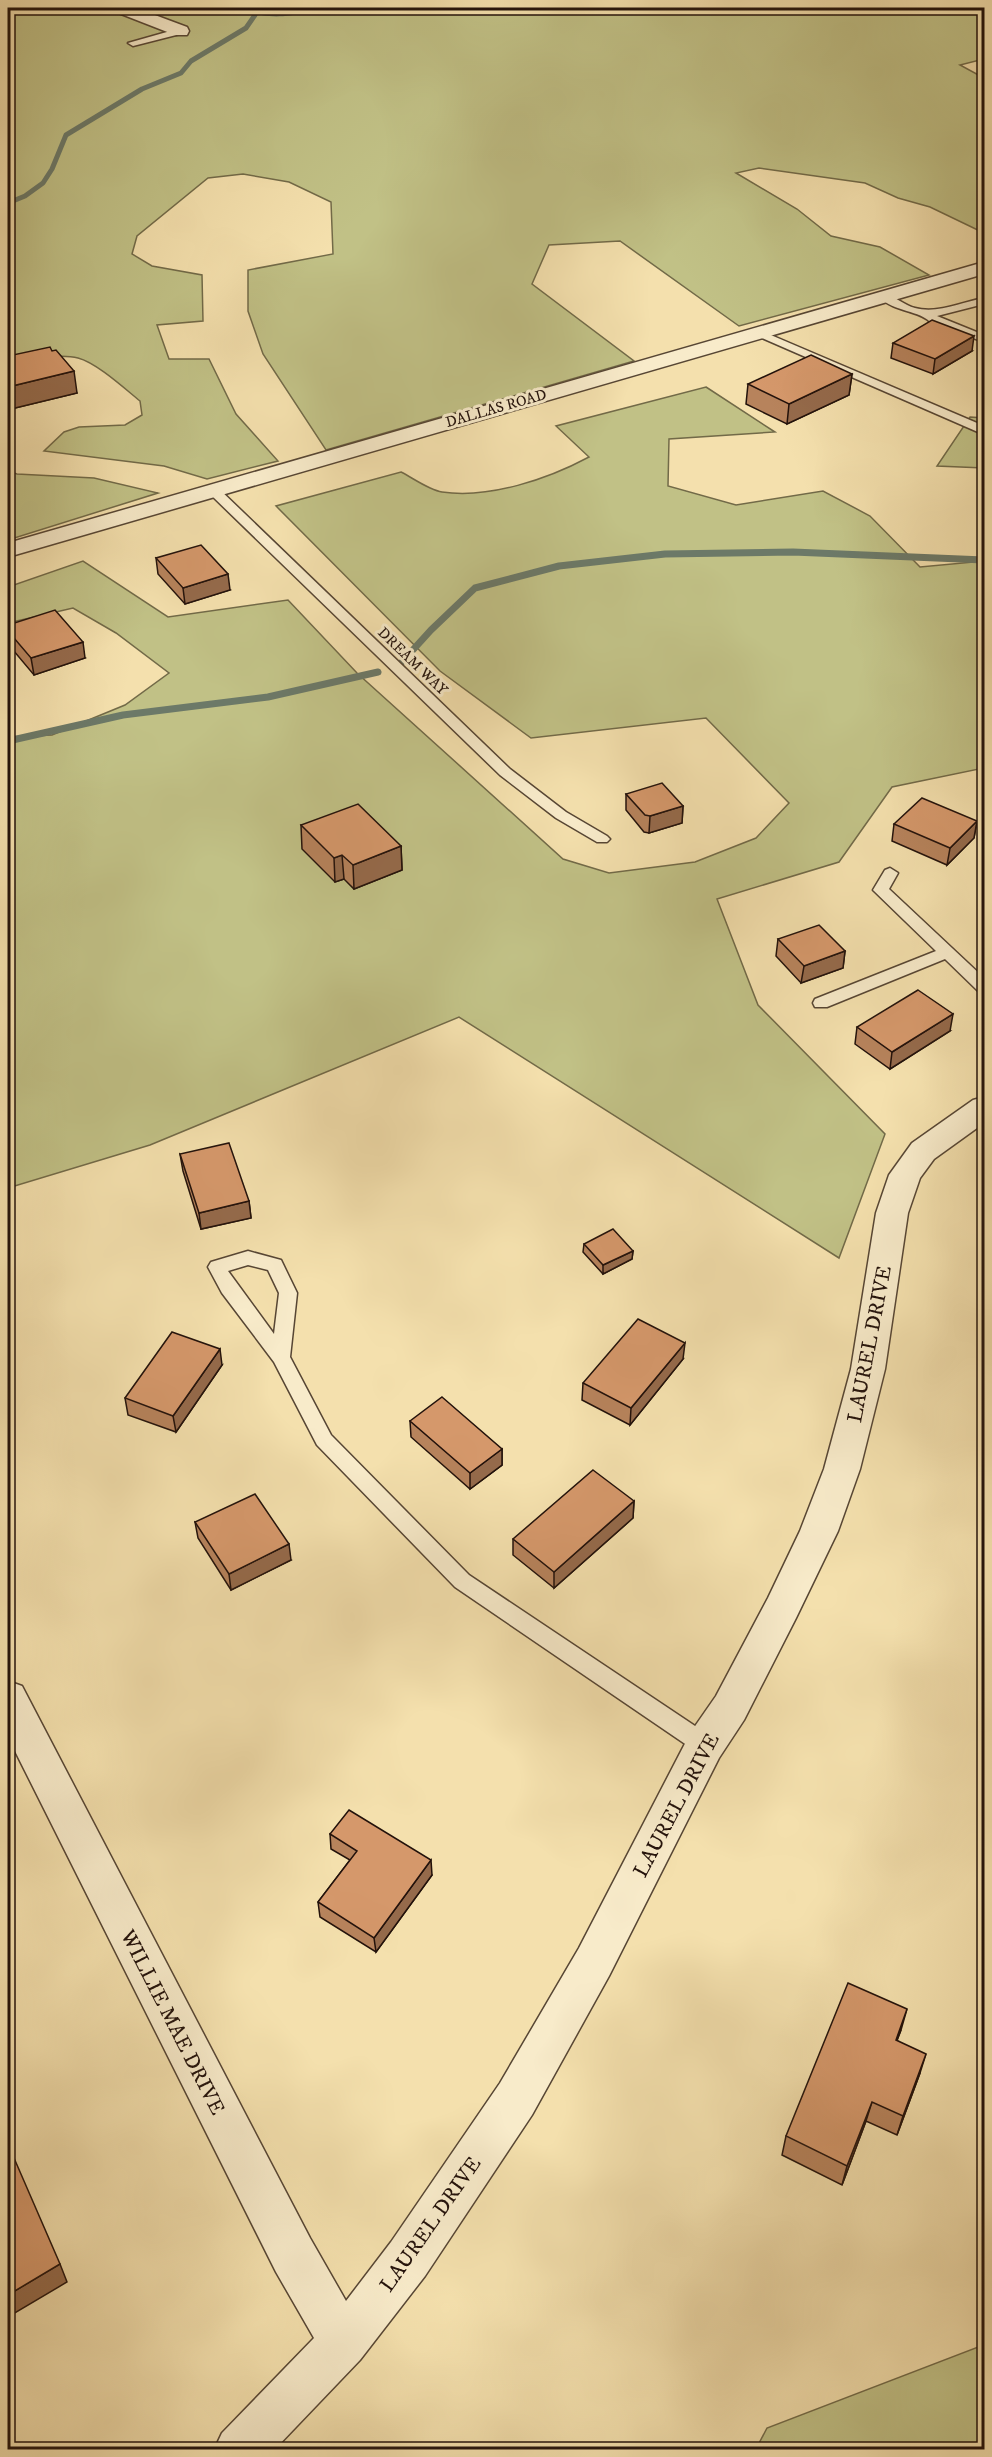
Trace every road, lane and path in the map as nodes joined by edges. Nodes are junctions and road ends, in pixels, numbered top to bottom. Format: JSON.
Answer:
{"nodes":[{"id":1,"x":122,"y":8,"type":"edge"},
{"id":2,"x":181,"y":31,"type":"joint"},
{"id":3,"x":133,"y":43,"type":"dead end"},
{"id":4,"x":984,"y":268,"type":"edge"},
{"id":5,"x":885,"y":297,"type":"junction"},
{"id":6,"x":984,"y":301,"type":"edge"},
{"id":7,"x":930,"y":315,"type":"junction"},
{"id":8,"x":759,"y":333,"type":"junction"},
{"id":9,"x":984,"y":339,"type":"edge"},
{"id":10,"x":982,"y":429,"type":"dead end"},
{"id":11,"x":214,"y":490,"type":"junction"},
{"id":12,"x":8,"y":550,"type":"edge"},
{"id":13,"x":602,"y":840,"type":"dead end"},
{"id":14,"x":890,"y":873,"type":"dead end"},
{"id":15,"x":948,"y":952,"type":"junction"},
{"id":16,"x":984,"y":987,"type":"edge"},
{"id":17,"x":821,"y":1003,"type":"dead end"},
{"id":18,"x":984,"y":1108,"type":"edge"},
{"id":19,"x":281,"y":1357,"type":"junction"},
{"id":20,"x":8,"y":1698,"type":"edge"},
{"id":21,"x":705,"y":1744,"type":"junction"},
{"id":22,"x":343,"y":2343,"type":"junction"},
{"id":23,"x":239,"y":2450,"type":"edge"}],
"edges":[{"from":1,"to":2,"type":"street"},
{"from":2,"to":3,"type":"lane"},
{"from":4,"to":5,"type":"street","name":"DALLAS ROAD"},
{"from":5,"to":7,"type":"lane"},
{"from":5,"to":8,"type":"street","name":"DALLAS ROAD"},
{"from":6,"to":7,"type":"lane"},
{"from":7,"to":9,"type":"lane"},
{"from":8,"to":10,"type":"lane"},
{"from":8,"to":11,"type":"street","name":"DALLAS ROAD"},
{"from":11,"to":12,"type":"street","name":"DALLAS ROAD"},
{"from":11,"to":13,"type":"lane","name":"DREAM WAY"},
{"from":14,"to":15,"type":"lane"},
{"from":15,"to":16,"type":"lane"},
{"from":15,"to":17,"type":"lane"},
{"from":18,"to":21,"type":"street","name":"LAUREL DRIVE"},
{"from":19,"to":19,"type":"lane"},
{"from":19,"to":21,"type":"lane"},
{"from":20,"to":22,"type":"street","name":"WILLIE MAE DRIVE"},
{"from":21,"to":22,"type":"street","name":"LAUREL DRIVE"},
{"from":22,"to":23,"type":"street","name":"LAUREL DRIVE"}]}
